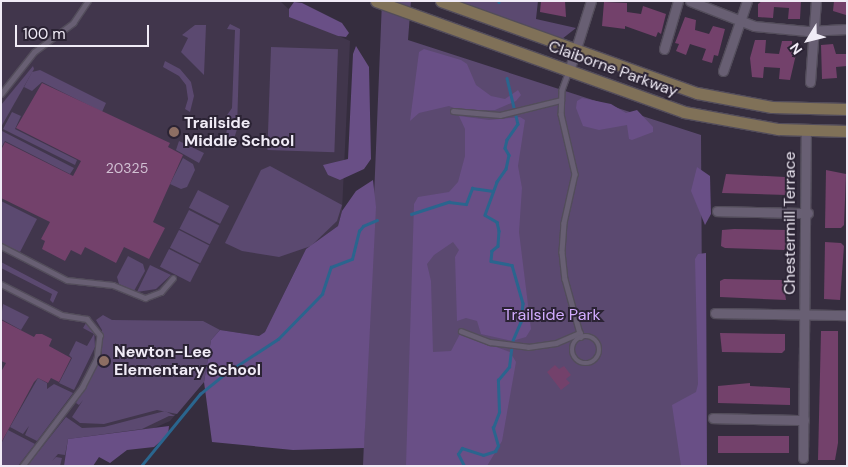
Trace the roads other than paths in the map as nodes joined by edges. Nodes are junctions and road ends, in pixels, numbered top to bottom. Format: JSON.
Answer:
{"nodes":[{"id":1,"x":88,"y":1,"type":"edge"},
{"id":2,"x":376,"y":1,"type":"edge"},
{"id":3,"x":441,"y":1,"type":"edge"},
{"id":4,"x":591,"y":1,"type":"edge"},
{"id":5,"x":678,"y":1,"type":"edge"},
{"id":6,"x":690,"y":1,"type":"edge"},
{"id":7,"x":747,"y":1,"type":"edge"},
{"id":8,"x":816,"y":1,"type":"edge"},
{"id":9,"x":742,"y":19,"type":"junction"},
{"id":10,"x":847,"y":29,"type":"edge"},
{"id":11,"x":814,"y":30,"type":"junction"},
{"id":12,"x":664,"y":49,"type":"dead end"},
{"id":13,"x":576,"y":50,"type":"junction"},
{"id":14,"x":569,"y":71,"type":"junction"},
{"id":15,"x":723,"y":71,"type":"dead end"},
{"id":16,"x":810,"y":82,"type":"dead end"},
{"id":17,"x":1,"y":94,"type":"edge"},
{"id":18,"x":561,"y":100,"type":"junction"},
{"id":19,"x":847,"y":109,"type":"edge"},
{"id":20,"x":453,"y":111,"type":"dead end"},
{"id":21,"x":806,"y":131,"type":"junction"},
{"id":22,"x":847,"y":131,"type":"edge"},
{"id":23,"x":717,"y":211,"type":"dead end"},
{"id":24,"x":808,"y":213,"type":"junction"},
{"id":25,"x":1,"y":246,"type":"edge"},
{"id":26,"x":173,"y":278,"type":"dead end"},
{"id":27,"x":1,"y":284,"type":"edge"},
{"id":28,"x":715,"y":313,"type":"dead end"},
{"id":29,"x":805,"y":315,"type":"junction"},
{"id":30,"x":847,"y":316,"type":"edge"},
{"id":31,"x":461,"y":331,"type":"dead end"},
{"id":32,"x":580,"y":335,"type":"junction"},
{"id":33,"x":713,"y":418,"type":"dead end"},
{"id":34,"x":804,"y":420,"type":"junction"},
{"id":35,"x":803,"y":458,"type":"dead end"},
{"id":36,"x":23,"y":466,"type":"edge"}],
"edges":[{"from":1,"to":17,"type":"lane"},
{"from":2,"to":14,"type":"main road","name":"Claiborne Parkway"},
{"from":3,"to":13,"type":"main road","name":"Claiborne Parkway"},
{"from":4,"to":13,"type":"street"},
{"from":5,"to":12,"type":"street"},
{"from":6,"to":9,"type":"street"},
{"from":7,"to":9,"type":"street"},
{"from":8,"to":11,"type":"street"},
{"from":9,"to":11,"type":"street"},
{"from":9,"to":15,"type":"street"},
{"from":10,"to":11,"type":"street"},
{"from":11,"to":16,"type":"street"},
{"from":13,"to":14,"type":"street"},
{"from":13,"to":19,"type":"main road","name":"Claiborne Parkway"},
{"from":14,"to":18,"type":"lane"},
{"from":14,"to":21,"type":"main road","name":"Claiborne Parkway"},
{"from":18,"to":20,"type":"lane"},
{"from":18,"to":32,"type":"lane"},
{"from":21,"to":22,"type":"main road","name":"Claiborne Parkway"},
{"from":21,"to":24,"type":"street","name":"Chestermill Terrace"},
{"from":23,"to":24,"type":"street"},
{"from":24,"to":29,"type":"street","name":"Chestermill Terrace"},
{"from":25,"to":26,"type":"lane"},
{"from":27,"to":36,"type":"lane"},
{"from":28,"to":29,"type":"street"},
{"from":29,"to":30,"type":"street"},
{"from":29,"to":34,"type":"street","name":"Chestermill Terrace"},
{"from":31,"to":32,"type":"lane"},
{"from":32,"to":32,"type":"lane"},
{"from":33,"to":34,"type":"street"},
{"from":34,"to":35,"type":"street","name":"Chestermill Terrace"}]}
